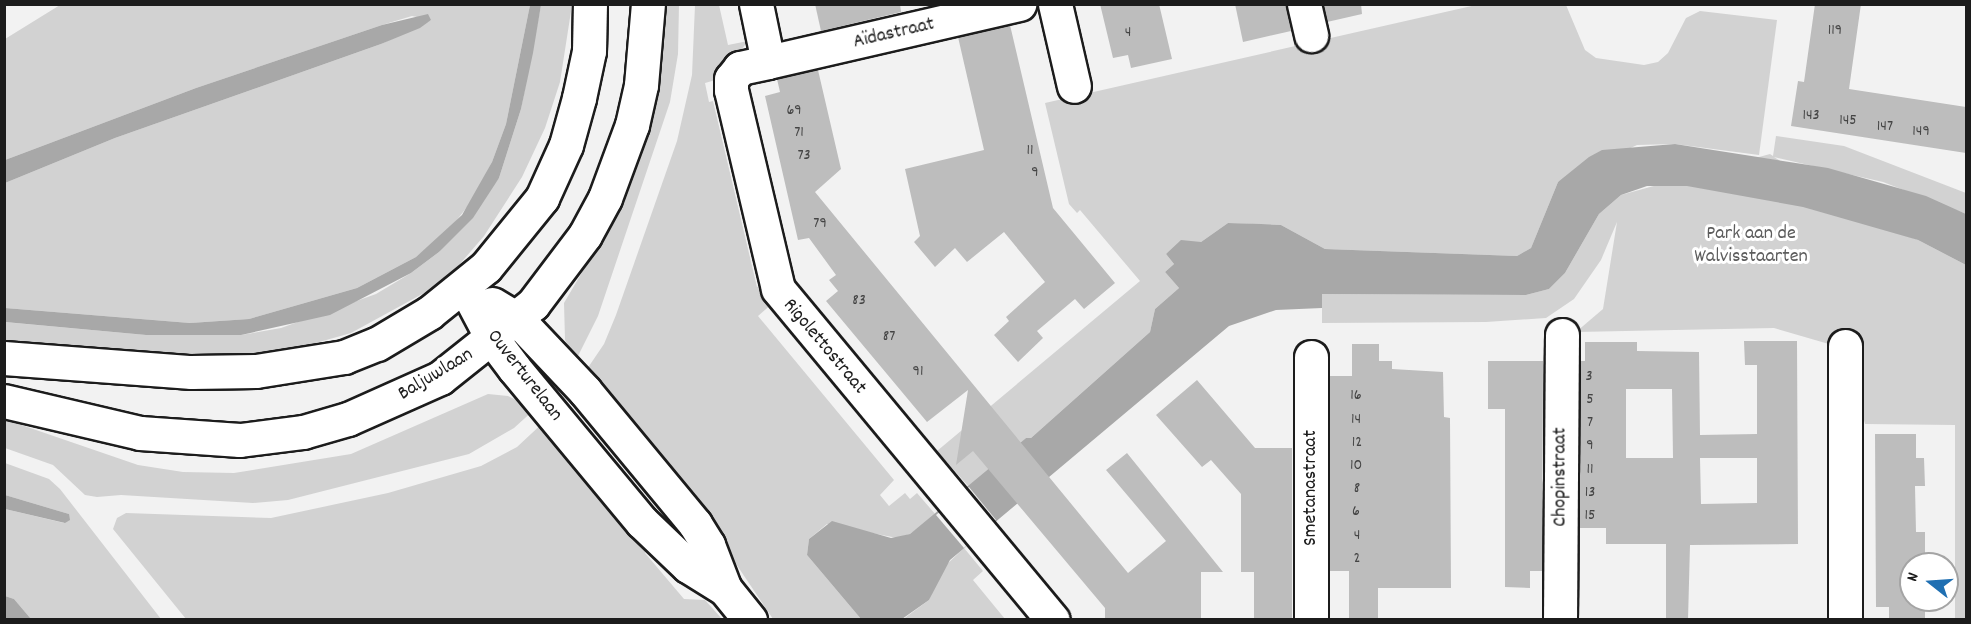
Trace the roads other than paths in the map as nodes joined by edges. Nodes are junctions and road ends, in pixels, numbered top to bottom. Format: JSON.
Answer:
{"nodes":[{"id":1,"x":590,"y":4,"type":"edge"},
{"id":2,"x":648,"y":4,"type":"edge"},
{"id":3,"x":756,"y":4,"type":"edge"},
{"id":4,"x":1019,"y":4,"type":"edge"},
{"id":5,"x":1054,"y":4,"type":"edge"},
{"id":6,"x":768,"y":62,"type":"junction"},
{"id":7,"x":1074,"y":86,"type":"dead end"},
{"id":8,"x":465,"y":287,"type":"junction"},
{"id":9,"x":505,"y":329,"type":"junction"},
{"id":10,"x":1562,"y":335,"type":"dead end"},
{"id":11,"x":1845,"y":346,"type":"dead end"},
{"id":12,"x":1311,"y":357,"type":"dead end"},
{"id":13,"x":4,"y":358,"type":"edge"},
{"id":14,"x":4,"y":401,"type":"edge"},
{"id":15,"x":750,"y":620,"type":"edge"},
{"id":16,"x":1053,"y":620,"type":"edge"},
{"id":17,"x":1311,"y":620,"type":"edge"},
{"id":18,"x":1560,"y":620,"type":"edge"},
{"id":19,"x":1845,"y":620,"type":"edge"}],
"edges":[{"from":1,"to":8,"type":"street"},
{"from":2,"to":9,"type":"street","name":"Baljuwlaan"},
{"from":3,"to":6,"type":"street"},
{"from":4,"to":6,"type":"street","name":"Aïdastraat"},
{"from":5,"to":7,"type":"street"},
{"from":6,"to":16,"type":"street","name":"Rigolettostraat"},
{"from":8,"to":9,"type":"street","name":"Ouverturelaan"},
{"from":8,"to":13,"type":"street"},
{"from":9,"to":14,"type":"street","name":"Baljuwlaan"},
{"from":9,"to":15,"type":"street","name":"Ouverturelaan"},
{"from":10,"to":18,"type":"street","name":"Chopinstraat"},
{"from":11,"to":19,"type":"street"},
{"from":12,"to":17,"type":"street","name":"Smetanastraat"}]}
